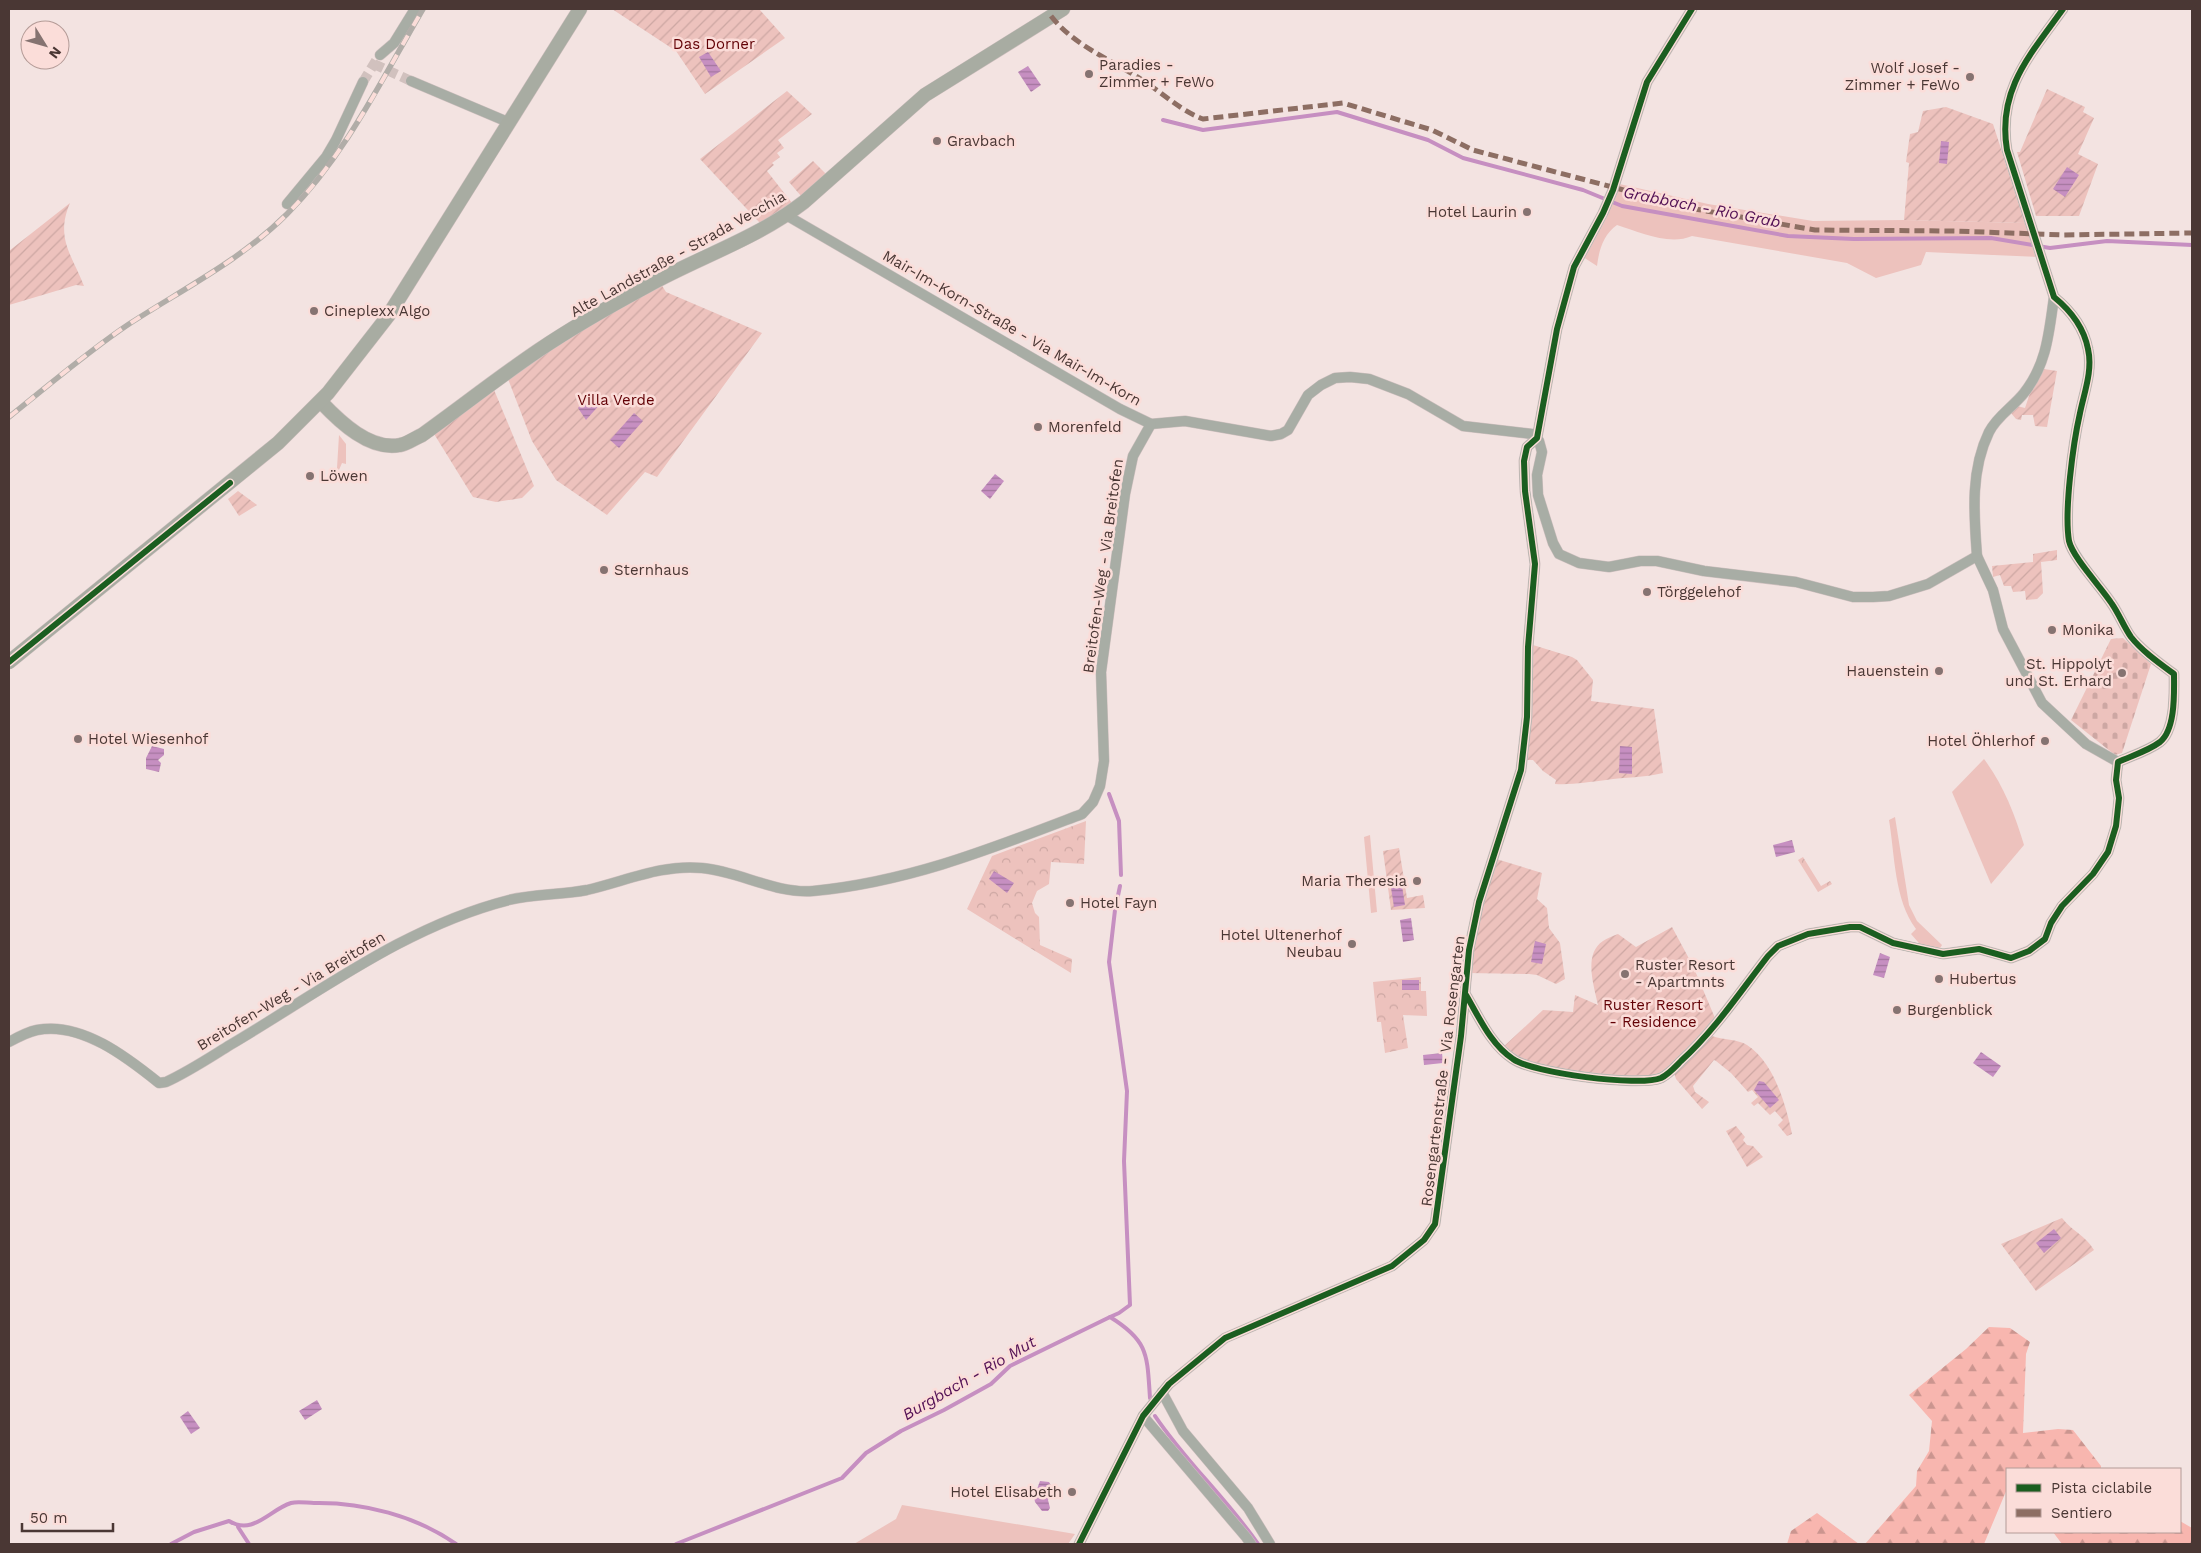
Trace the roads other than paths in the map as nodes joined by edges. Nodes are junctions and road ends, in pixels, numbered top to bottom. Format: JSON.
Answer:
{"nodes":[{"id":1,"x":414,"y":9,"type":"edge"},
{"id":2,"x":580,"y":9,"type":"edge"},
{"id":3,"x":1063,"y":9,"type":"edge"},
{"id":4,"x":1692,"y":9,"type":"edge"},
{"id":5,"x":2063,"y":9,"type":"edge"},
{"id":6,"x":380,"y":55,"type":"tunnel mouth"},
{"id":7,"x":363,"y":82,"type":"tunnel mouth"},
{"id":8,"x":411,"y":82,"type":"tunnel mouth"},
{"id":9,"x":510,"y":123,"type":"junction"},
{"id":10,"x":286,"y":204,"type":"dead end"},
{"id":11,"x":786,"y":215,"type":"junction"},
{"id":12,"x":2054,"y":296,"type":"junction"},
{"id":13,"x":320,"y":402,"type":"junction"},
{"id":14,"x":1151,"y":424,"type":"junction"},
{"id":15,"x":1537,"y":438,"type":"junction"},
{"id":16,"x":1977,"y":556,"type":"junction"},
{"id":17,"x":9,"y":662,"type":"edge"},
{"id":18,"x":2118,"y":762,"type":"junction"},
{"id":19,"x":1466,"y":996,"type":"junction"},
{"id":20,"x":9,"y":1042,"type":"edge"},
{"id":21,"x":1162,"y":1392,"type":"junction"},
{"id":22,"x":1143,"y":1416,"type":"junction"},
{"id":23,"x":1079,"y":1544,"type":"edge"},
{"id":24,"x":1251,"y":1544,"type":"edge"},
{"id":25,"x":1270,"y":1544,"type":"edge"}],
"edges":[{"from":1,"to":6,"type":"street"},
{"from":2,"to":9,"type":"main road"},
{"from":3,"to":11,"type":"main road","name":"Alte Landstraße - Strada Vecchia"},
{"from":4,"to":15,"type":"street","name":"Rosengartenstraße - Via Rosengarten"},
{"from":5,"to":12,"type":"street"},
{"from":7,"to":10,"type":"street"},
{"from":8,"to":9,"type":"street"},
{"from":9,"to":13,"type":"main road"},
{"from":11,"to":13,"type":"main road","name":"Alte Landstraße - Strada Vecchia"},
{"from":11,"to":14,"type":"street","name":"Mair-Im-Korn-Straße - Via Mair-Im-Korn"},
{"from":12,"to":16,"type":"street"},
{"from":12,"to":18,"type":"street"},
{"from":13,"to":17,"type":"main road"},
{"from":14,"to":15,"type":"street","name":"Mair-Im-Korn-Straße - Via Mair-Im-Korn"},
{"from":14,"to":20,"type":"street","name":"Breitofen-Weg - Via Breitofen"},
{"from":15,"to":16,"type":"street"},
{"from":15,"to":19,"type":"street","name":"Rosengartenstraße - Via Rosengarten"},
{"from":16,"to":18,"type":"street"},
{"from":18,"to":19,"type":"street"},
{"from":19,"to":21,"type":"street","name":"Rosengartenstraße - Via Rosengarten"},
{"from":21,"to":22,"type":"street","name":"Rosengartenstraße - Via Rosengarten"},
{"from":21,"to":25,"type":"street"},
{"from":22,"to":23,"type":"street","name":"Rosengartenstraße - Via Rosengarten"},
{"from":22,"to":24,"type":"street"}]}
